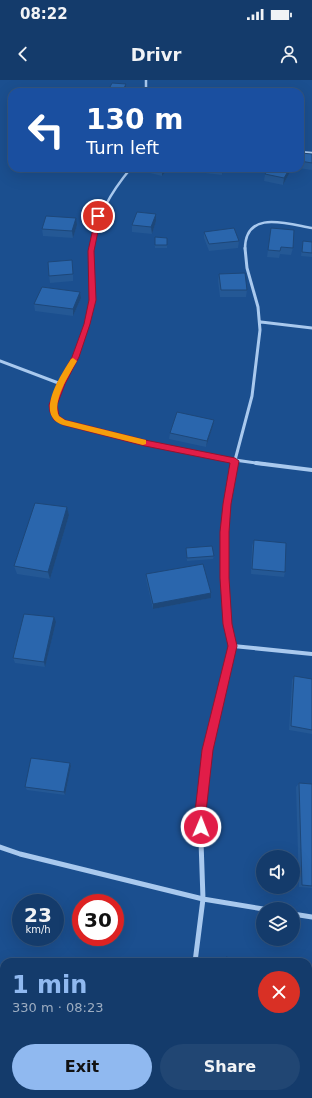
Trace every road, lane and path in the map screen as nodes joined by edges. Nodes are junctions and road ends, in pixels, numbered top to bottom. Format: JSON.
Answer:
{"nodes":[{"id":1,"x":128,"y":172,"type":"edge"},
{"id":2,"x":312,"y":228,"type":"edge"},
{"id":3,"x":261,"y":322,"type":"junction"},
{"id":4,"x":312,"y":328,"type":"edge"},
{"id":5,"x":0,"y":361,"type":"edge"},
{"id":6,"x":61,"y":384,"type":"junction"},
{"id":7,"x":235,"y":461,"type":"junction"},
{"id":8,"x":312,"y":470,"type":"edge"},
{"id":9,"x":233,"y":646,"type":"junction"},
{"id":10,"x":312,"y":654,"type":"edge"},
{"id":11,"x":0,"y":847,"type":"edge"},
{"id":12,"x":203,"y":899,"type":"junction"},
{"id":13,"x":256,"y":908,"type":"edge"},
{"id":14,"x":300,"y":915,"type":"edge"},
{"id":15,"x":312,"y":918,"type":"edge"},
{"id":16,"x":195,"y":958,"type":"edge"}],
"edges":[{"from":1,"to":6,"type":"street"},
{"from":2,"to":3,"type":"street"},
{"from":3,"to":4,"type":"street"},
{"from":3,"to":7,"type":"street"},
{"from":5,"to":6,"type":"street"},
{"from":6,"to":7,"type":"street"},
{"from":7,"to":8,"type":"street"},
{"from":7,"to":9,"type":"street"},
{"from":9,"to":10,"type":"street"},
{"from":9,"to":12,"type":"street"},
{"from":11,"to":12,"type":"street"},
{"from":12,"to":13,"type":"street"},
{"from":12,"to":16,"type":"street"},
{"from":14,"to":15,"type":"street"}]}
